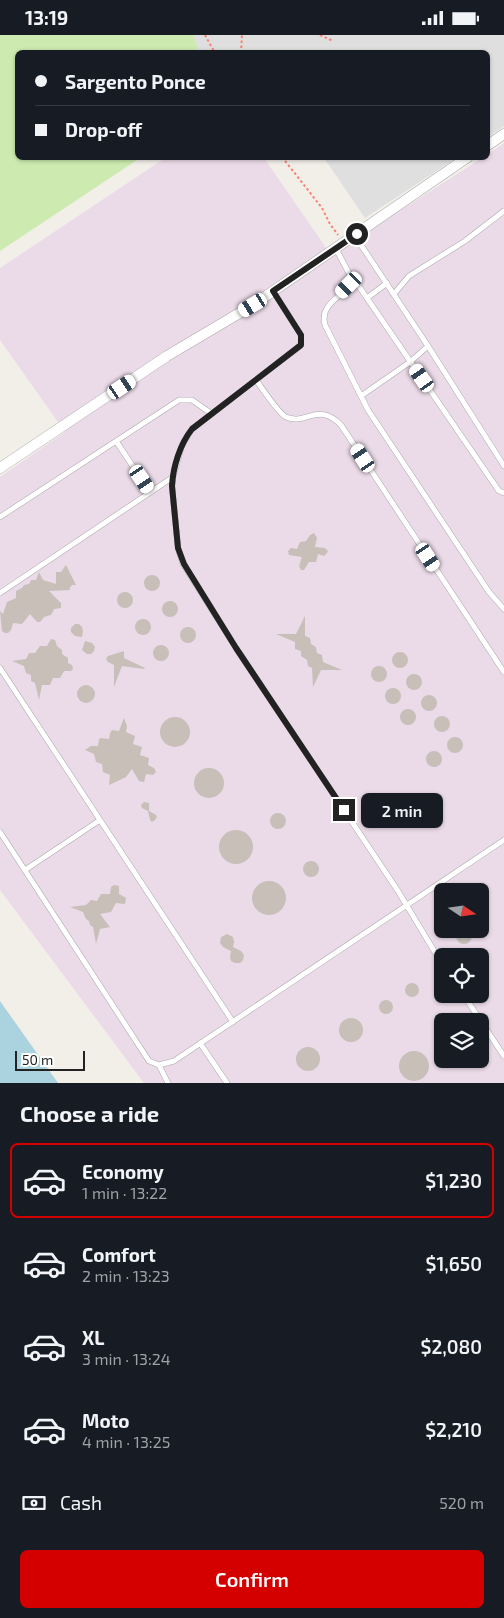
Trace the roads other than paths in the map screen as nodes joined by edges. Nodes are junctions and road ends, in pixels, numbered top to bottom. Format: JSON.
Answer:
{"nodes":[{"id":1,"x":504,"y":134,"type":"edge"},
{"id":2,"x":490,"y":144,"type":"edge"},
{"id":3,"x":461,"y":160,"type":"edge"},
{"id":4,"x":504,"y":211,"type":"edge"},
{"id":5,"x":355,"y":236,"type":"junction"},
{"id":6,"x":340,"y":246,"type":"junction"},
{"id":7,"x":350,"y":279,"type":"junction"},
{"id":8,"x":386,"y":283,"type":"junction"},
{"id":9,"x":273,"y":291,"type":"junction"},
{"id":10,"x":394,"y":294,"type":"junction"},
{"id":11,"x":366,"y":298,"type":"junction"},
{"id":12,"x":428,"y":346,"type":"junction"},
{"id":13,"x":410,"y":362,"type":"junction"},
{"id":14,"x":256,"y":380,"type":"junction"},
{"id":15,"x":361,"y":396,"type":"junction"},
{"id":16,"x":212,"y":414,"type":"junction"},
{"id":17,"x":116,"y":441,"type":"junction"},
{"id":18,"x":504,"y":466,"type":"edge"},
{"id":19,"x":0,"y":468,"type":"edge"},
{"id":20,"x":172,"y":477,"type":"junction"},
{"id":21,"x":150,"y":492,"type":"junction"},
{"id":22,"x":504,"y":493,"type":"edge"},
{"id":23,"x":0,"y":517,"type":"edge"},
{"id":24,"x":0,"y":593,"type":"edge"},
{"id":25,"x":504,"y":609,"type":"edge"},
{"id":26,"x":0,"y":668,"type":"edge"},
{"id":27,"x":504,"y":672,"type":"edge"},
{"id":28,"x":100,"y":820,"type":"junction"},
{"id":29,"x":0,"y":832,"type":"edge"},
{"id":30,"x":504,"y":840,"type":"edge"},
{"id":31,"x":25,"y":870,"type":"junction"},
{"id":32,"x":406,"y":905,"type":"junction"},
{"id":33,"x":434,"y":950,"type":"edge"},
{"id":34,"x":468,"y":1003,"type":"edge"},
{"id":35,"x":232,"y":1022,"type":"junction"},
{"id":36,"x":200,"y":1043,"type":"junction"},
{"id":37,"x":504,"y":1056,"type":"edge"},
{"id":38,"x":158,"y":1065,"type":"junction"},
{"id":39,"x":168,"y":1083,"type":"edge"},
{"id":40,"x":227,"y":1083,"type":"edge"}],
"edges":[{"from":1,"to":2,"type":"street"},
{"from":3,"to":5,"type":"street"},
{"from":4,"to":10,"type":"lane"},
{"from":5,"to":6,"type":"street"},
{"from":5,"to":8,"type":"lane"},
{"from":6,"to":7,"type":"lane"},
{"from":6,"to":9,"type":"street"},
{"from":7,"to":11,"type":"lane"},
{"from":7,"to":15,"type":"lane"},
{"from":8,"to":10,"type":"lane"},
{"from":8,"to":11,"type":"lane"},
{"from":9,"to":14,"type":"lane"},
{"from":9,"to":19,"type":"street"},
{"from":10,"to":12,"type":"lane"},
{"from":11,"to":13,"type":"lane"},
{"from":12,"to":13,"type":"lane"},
{"from":12,"to":18,"type":"lane"},
{"from":13,"to":15,"type":"lane"},
{"from":13,"to":22,"type":"lane"},
{"from":14,"to":16,"type":"lane"},
{"from":14,"to":27,"type":"lane"},
{"from":15,"to":25,"type":"lane"},
{"from":16,"to":17,"type":"lane"},
{"from":16,"to":20,"type":"lane"},
{"from":17,"to":21,"type":"lane"},
{"from":17,"to":23,"type":"lane"},
{"from":20,"to":21,"type":"lane"},
{"from":20,"to":32,"type":"lane"},
{"from":21,"to":24,"type":"lane"},
{"from":26,"to":28,"type":"lane"},
{"from":28,"to":31,"type":"lane"},
{"from":28,"to":35,"type":"lane"},
{"from":29,"to":31,"type":"lane"},
{"from":30,"to":32,"type":"lane"},
{"from":31,"to":38,"type":"lane"},
{"from":32,"to":33,"type":"lane"},
{"from":32,"to":35,"type":"lane"},
{"from":34,"to":37,"type":"lane"},
{"from":35,"to":36,"type":"lane"},
{"from":36,"to":38,"type":"lane"},
{"from":36,"to":40,"type":"lane"},
{"from":38,"to":39,"type":"lane"}]}
